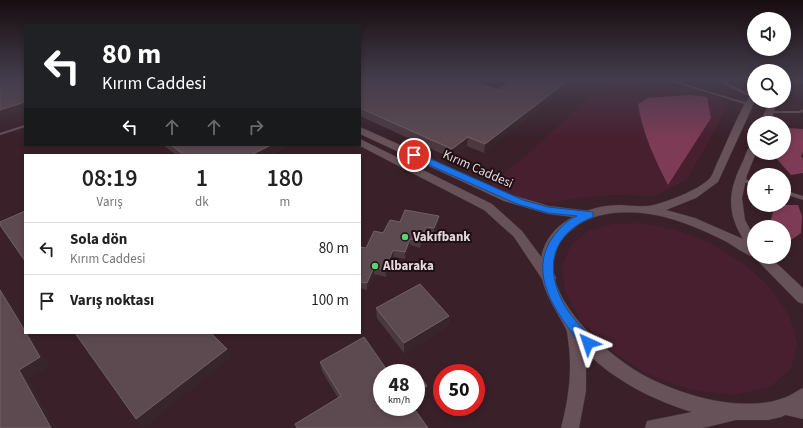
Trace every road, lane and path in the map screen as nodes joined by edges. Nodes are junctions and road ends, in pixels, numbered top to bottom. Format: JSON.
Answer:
{"nodes":[{"id":1,"x":748,"y":108,"type":"edge"},
{"id":2,"x":771,"y":108,"type":"edge"},
{"id":3,"x":803,"y":110,"type":"edge"},
{"id":4,"x":770,"y":112,"type":"junction"},
{"id":5,"x":768,"y":116,"type":"edge"},
{"id":6,"x":24,"y":126,"type":"edge"},
{"id":7,"x":361,"y":130,"type":"edge"},
{"id":8,"x":0,"y":134,"type":"edge"},
{"id":9,"x":361,"y":142,"type":"edge"},
{"id":10,"x":748,"y":160,"type":"edge"},
{"id":11,"x":739,"y":179,"type":"junction"},
{"id":12,"x":747,"y":182,"type":"edge"},
{"id":13,"x":791,"y":194,"type":"edge"},
{"id":14,"x":803,"y":198,"type":"edge"},
{"id":15,"x":643,"y":210,"type":"junction"},
{"id":16,"x":590,"y":215,"type":"junction"},
{"id":17,"x":747,"y":235,"type":"edge"},
{"id":18,"x":747,"y":248,"type":"edge"},
{"id":19,"x":769,"y":264,"type":"edge"},
{"id":20,"x":549,"y":278,"type":"junction"},
{"id":21,"x":803,"y":298,"type":"edge"},
{"id":22,"x":574,"y":328,"type":"junction"},
{"id":23,"x":803,"y":397,"type":"edge"},
{"id":24,"x":783,"y":407,"type":"junction"},
{"id":25,"x":803,"y":410,"type":"edge"},
{"id":26,"x":742,"y":412,"type":"junction"},
{"id":27,"x":570,"y":428,"type":"edge"},
{"id":28,"x":654,"y":428,"type":"edge"}],
"edges":[{"from":1,"to":15,"type":"main road"},
{"from":2,"to":4,"type":"main road"},
{"from":3,"to":4,"type":"lane"},
{"from":4,"to":5,"type":"main road"},
{"from":6,"to":8,"type":"lane"},
{"from":7,"to":16,"type":"main road","name":"Kırım Caddesi"},
{"from":9,"to":20,"type":"main road","name":"Kırım Caddesi"},
{"from":10,"to":11,"type":"main road"},
{"from":11,"to":12,"type":"lane"},
{"from":11,"to":17,"type":"main road"},
{"from":13,"to":14,"type":"lane"},
{"from":15,"to":16,"type":"main road"},
{"from":15,"to":18,"type":"main road"},
{"from":16,"to":20,"type":"main road"},
{"from":19,"to":21,"type":"main road"},
{"from":20,"to":22,"type":"main road"},
{"from":22,"to":26,"type":"main road"},
{"from":22,"to":27,"type":"main road"},
{"from":23,"to":24,"type":"main road"},
{"from":24,"to":25,"type":"main road"},
{"from":24,"to":26,"type":"main road"},
{"from":26,"to":28,"type":"main road"}]}
